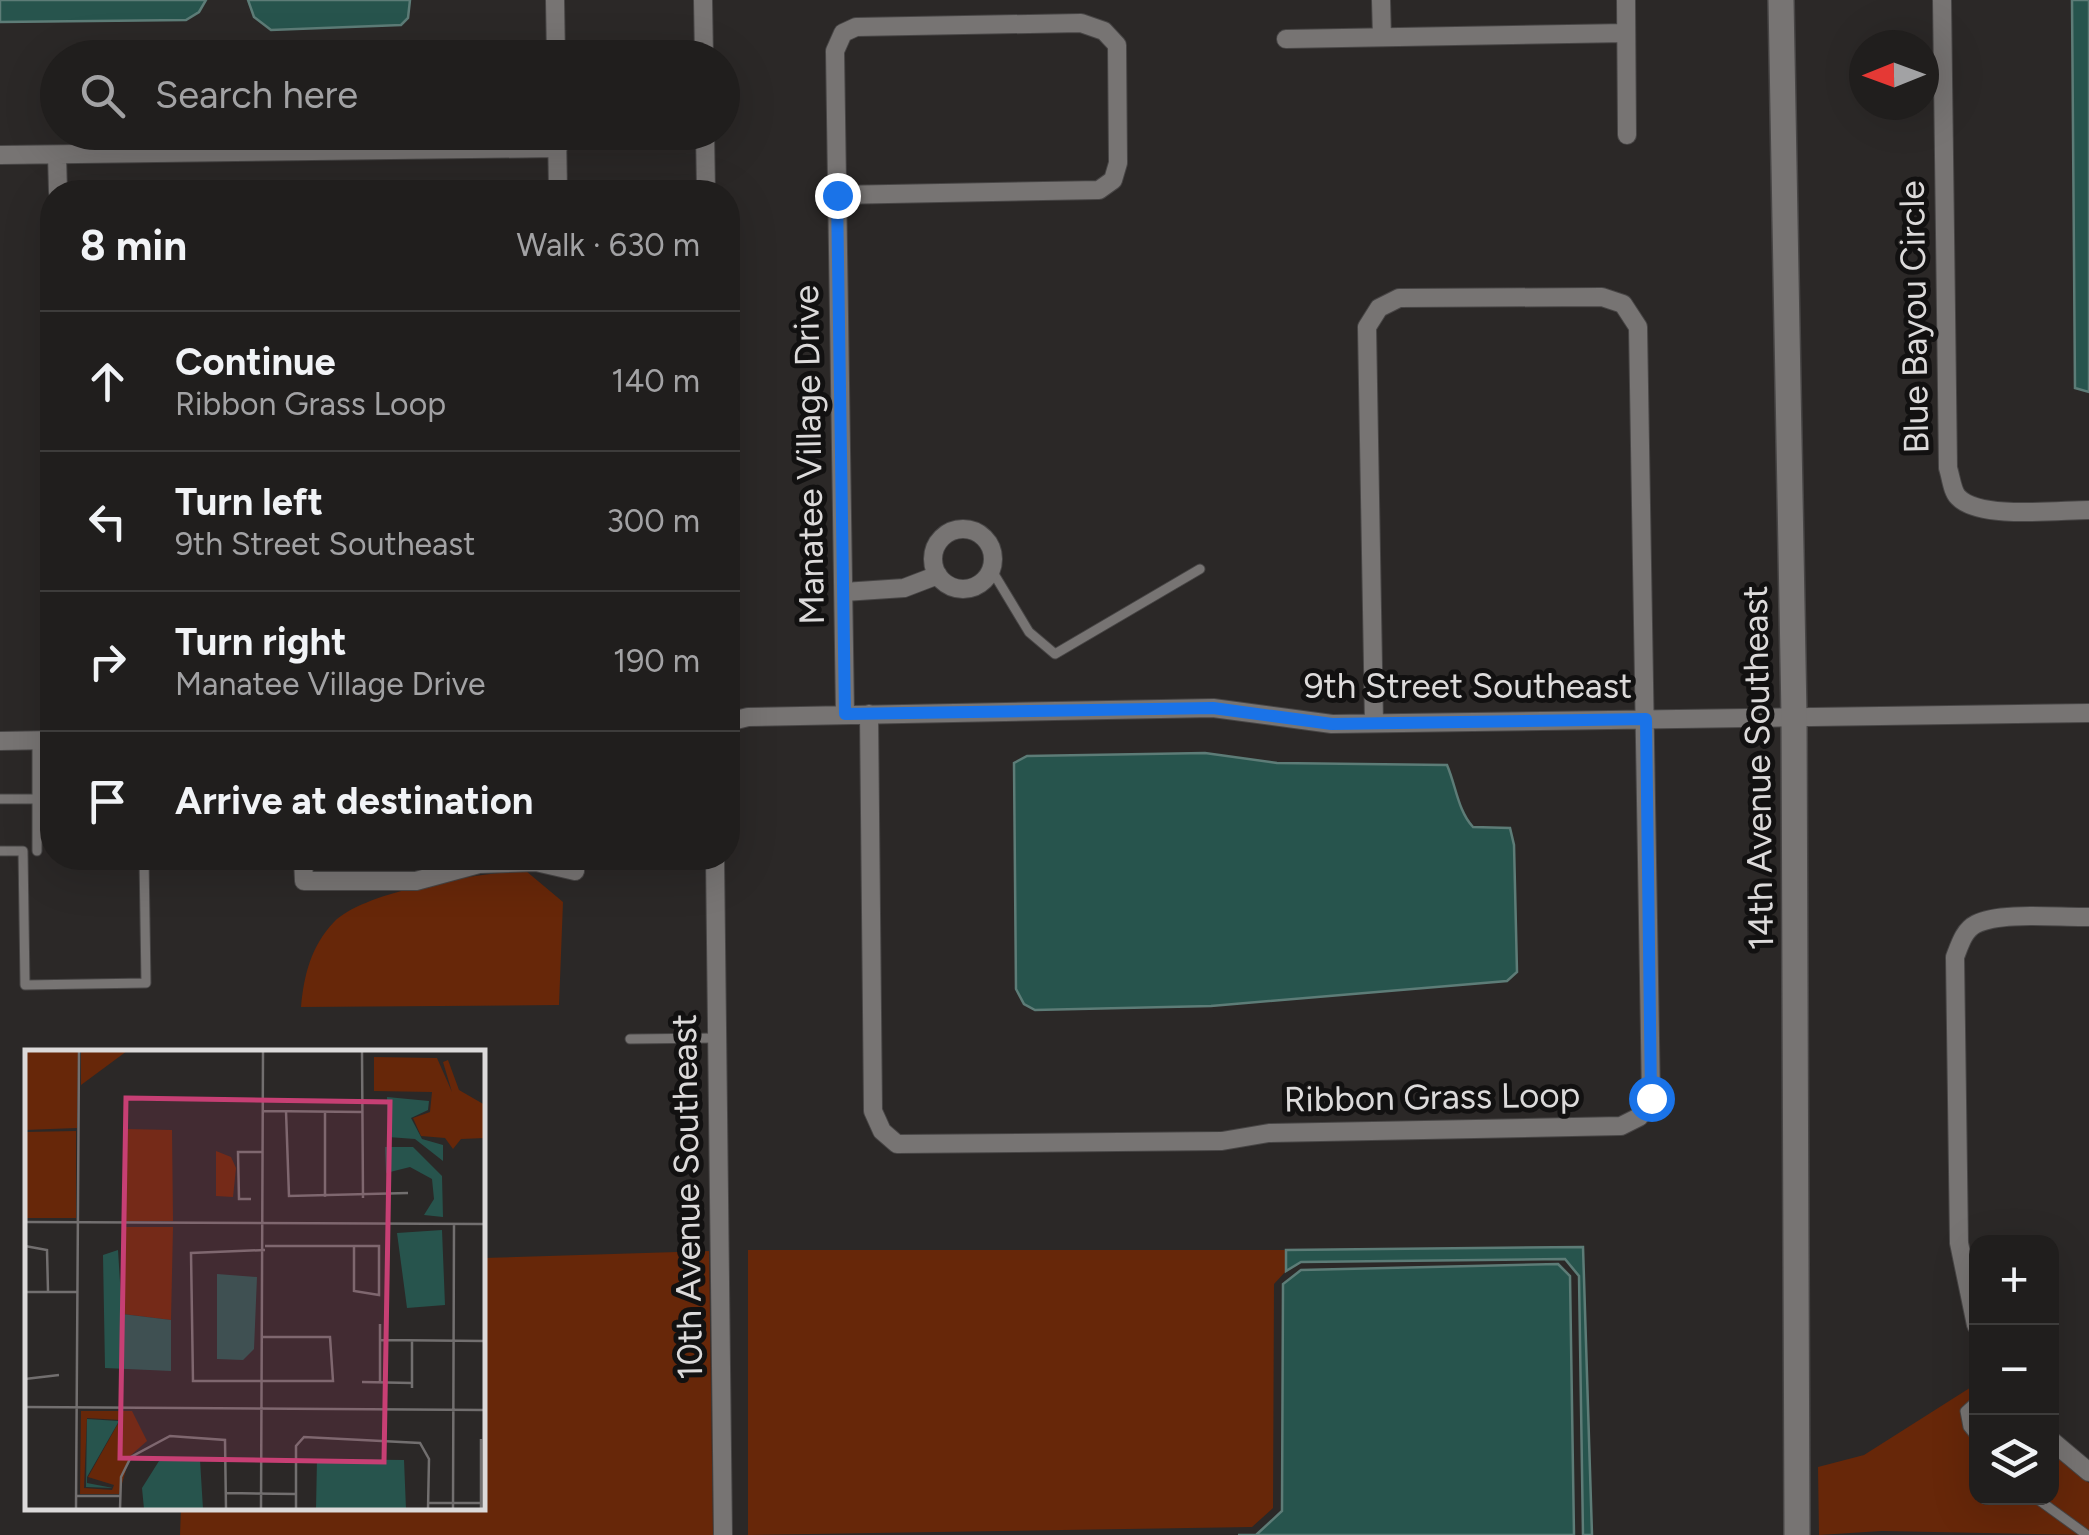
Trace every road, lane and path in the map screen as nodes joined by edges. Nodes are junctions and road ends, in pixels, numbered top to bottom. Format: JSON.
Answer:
{"nodes":[{"id":1,"x":554,"y":0,"type":"edge"},
{"id":2,"x":702,"y":0,"type":"edge"},
{"id":3,"x":1381,"y":0,"type":"edge"},
{"id":4,"x":1626,"y":0,"type":"edge"},
{"id":5,"x":1781,"y":0,"type":"edge"},
{"id":6,"x":1942,"y":0,"type":"edge"},
{"id":7,"x":1626,"y":33,"type":"junction"},
{"id":8,"x":1382,"y":37,"type":"junction"},
{"id":9,"x":1286,"y":39,"type":"dead end"},
{"id":10,"x":555,"y":40,"type":"edge"},
{"id":11,"x":703,"y":40,"type":"edge"},
{"id":12,"x":1628,"y":134,"type":"dead end"},
{"id":13,"x":224,"y":150,"type":"edge"},
{"id":14,"x":558,"y":150,"type":"edge"},
{"id":15,"x":705,"y":150,"type":"edge"},
{"id":16,"x":57,"y":155,"type":"junction"},
{"id":17,"x":0,"y":156,"type":"edge"},
{"id":18,"x":58,"y":180,"type":"edge"},
{"id":19,"x":558,"y":180,"type":"edge"},
{"id":20,"x":706,"y":180,"type":"edge"},
{"id":21,"x":837,"y":195,"type":"junction"},
{"id":22,"x":2089,"y":510,"type":"edge"},
{"id":23,"x":991,"y":569,"type":"junction"},
{"id":24,"x":1200,"y":569,"type":"dead end"},
{"id":25,"x":938,"y":575,"type":"junction"},
{"id":26,"x":844,"y":592,"type":"junction"},
{"id":27,"x":2089,"y":713,"type":"edge"},
{"id":28,"x":845,"y":714,"type":"junction"},
{"id":29,"x":869,"y":714,"type":"junction"},
{"id":30,"x":1794,"y":716,"type":"junction"},
{"id":31,"x":740,"y":719,"type":"edge"},
{"id":32,"x":1646,"y":719,"type":"junction"},
{"id":33,"x":1374,"y":723,"type":"junction"},
{"id":34,"x":40,"y":740,"type":"edge"},
{"id":35,"x":0,"y":741,"type":"edge"},
{"id":36,"x":40,"y":776,"type":"edge"},
{"id":37,"x":37,"y":798,"type":"junction"},
{"id":38,"x":0,"y":799,"type":"edge"},
{"id":39,"x":0,"y":851,"type":"edge"},
{"id":40,"x":23,"y":852,"type":"junction"},
{"id":41,"x":38,"y":852,"type":"joint"},
{"id":42,"x":144,"y":870,"type":"edge"},
{"id":43,"x":304,"y":870,"type":"edge"},
{"id":44,"x":456,"y":870,"type":"edge"},
{"id":45,"x":715,"y":870,"type":"edge"},
{"id":46,"x":2089,"y":918,"type":"edge"},
{"id":47,"x":717,"y":1038,"type":"junction"},
{"id":48,"x":630,"y":1039,"type":"dead end"},
{"id":49,"x":1969,"y":1293,"type":"edge"},
{"id":50,"x":2059,"y":1447,"type":"edge"},
{"id":51,"x":2089,"y":1472,"type":"edge"},
{"id":52,"x":2046,"y":1505,"type":"edge"},
{"id":53,"x":723,"y":1535,"type":"edge"},
{"id":54,"x":1797,"y":1535,"type":"edge"},
{"id":55,"x":2087,"y":1535,"type":"edge"}],
"edges":[{"from":1,"to":10,"type":"street"},
{"from":2,"to":11,"type":"street"},
{"from":3,"to":8,"type":"street"},
{"from":4,"to":7,"type":"street"},
{"from":5,"to":30,"type":"street","name":"14th Avenue Southeast"},
{"from":6,"to":22,"type":"street","name":"Blue Bayou Circle"},
{"from":7,"to":8,"type":"street"},
{"from":7,"to":12,"type":"street"},
{"from":8,"to":9,"type":"street"},
{"from":13,"to":16,"type":"street"},
{"from":14,"to":19,"type":"street"},
{"from":15,"to":20,"type":"street"},
{"from":16,"to":17,"type":"street"},
{"from":16,"to":18,"type":"street"},
{"from":21,"to":21,"type":"street","name":"Manatee Village Drive"},
{"from":21,"to":26,"type":"street","name":"Manatee Village Drive"},
{"from":23,"to":24,"type":"lane"},
{"from":23,"to":25,"type":"street"},
{"from":23,"to":25,"type":"street"},
{"from":25,"to":26,"type":"street"},
{"from":26,"to":28,"type":"street","name":"Manatee Village Drive"},
{"from":27,"to":30,"type":"street","name":"9th Street Southeast"},
{"from":28,"to":29,"type":"street","name":"9th Street Southeast"},
{"from":28,"to":31,"type":"street","name":"9th Street Southeast"},
{"from":29,"to":32,"type":"street","name":"Ribbon Grass Loop"},
{"from":29,"to":33,"type":"street","name":"9th Street Southeast"},
{"from":30,"to":32,"type":"street","name":"9th Street Southeast"},
{"from":30,"to":54,"type":"street","name":"14th Avenue Southeast"},
{"from":32,"to":33,"type":"street","name":"9th Street Southeast"},
{"from":32,"to":33,"type":"street","name":"Ribbon Grass Loop"},
{"from":34,"to":35,"type":"street"},
{"from":36,"to":37,"type":"lane"},
{"from":37,"to":38,"type":"lane"},
{"from":37,"to":41,"type":"lane"},
{"from":39,"to":40,"type":"lane"},
{"from":40,"to":41,"type":"lane"},
{"from":40,"to":42,"type":"lane"},
{"from":43,"to":44,"type":"street"},
{"from":45,"to":47,"type":"street","name":"10th Avenue Southeast"},
{"from":46,"to":49,"type":"street"},
{"from":47,"to":48,"type":"lane"},
{"from":47,"to":53,"type":"street","name":"10th Avenue Southeast"},
{"from":50,"to":51,"type":"street"},
{"from":52,"to":55,"type":"lane"}]}
